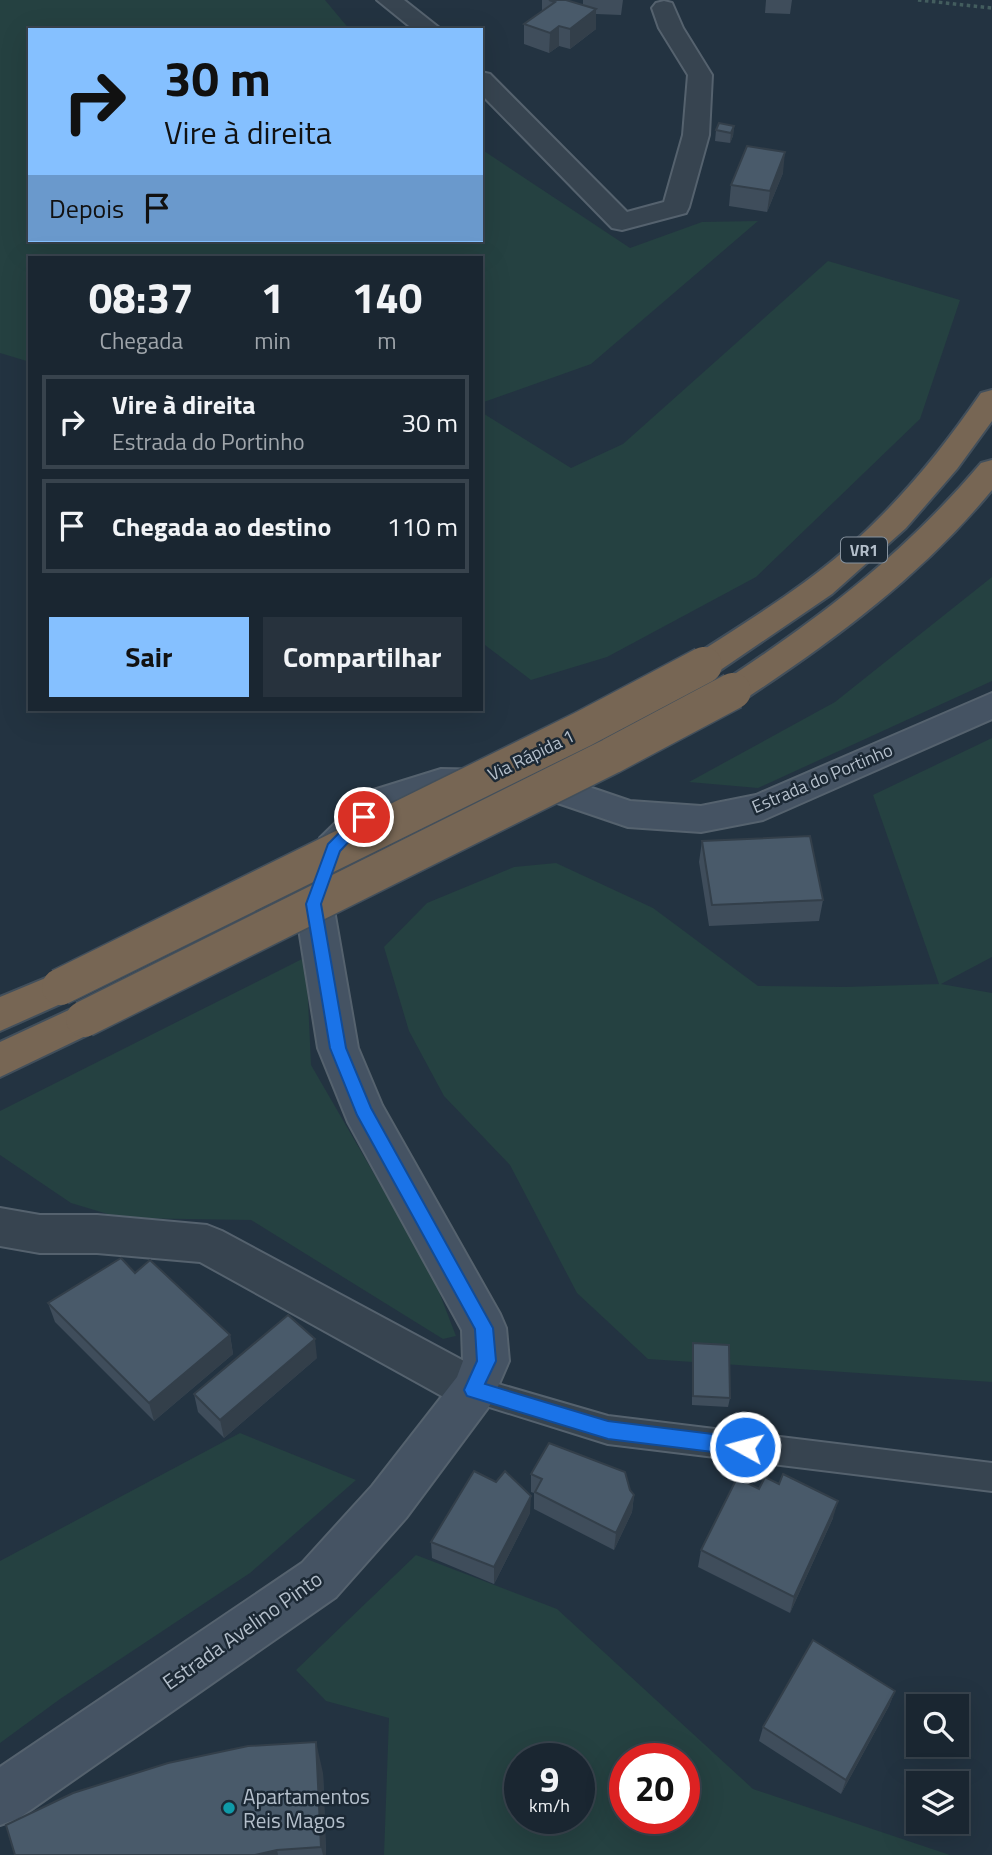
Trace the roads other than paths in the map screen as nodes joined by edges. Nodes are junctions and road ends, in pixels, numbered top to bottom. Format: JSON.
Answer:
{"nodes":[{"id":1,"x":389,"y":0,"type":"edge"},
{"id":2,"x":664,"y":8,"type":"dead end"},
{"id":3,"x":427,"y":28,"type":"edge"},
{"id":4,"x":483,"y":81,"type":"edge"},
{"id":5,"x":992,"y":399,"type":"edge"},
{"id":6,"x":992,"y":470,"type":"edge"},
{"id":7,"x":992,"y":705,"type":"edge"},
{"id":8,"x":0,"y":1015,"type":"edge"},
{"id":9,"x":0,"y":1060,"type":"edge"},
{"id":10,"x":0,"y":1227,"type":"edge"},
{"id":11,"x":474,"y":1390,"type":"junction"},
{"id":12,"x":992,"y":1477,"type":"edge"},
{"id":13,"x":0,"y":1800,"type":"edge"}],
"edges":[{"from":1,"to":3,"type":"street"},
{"from":2,"to":4,"type":"street"},
{"from":5,"to":8,"type":"highway","name":"Via Rápida 1","number":"VR1","bridge":true},
{"from":6,"to":9,"type":"highway","name":"Via Rápida 1","number":"VR1","bridge":true},
{"from":7,"to":11,"type":"street","name":"Estrada do Portinho"},
{"from":10,"to":11,"type":"street"},
{"from":11,"to":12,"type":"lane"},
{"from":11,"to":13,"type":"street","name":"Estrada Avelino Pinto"}]}
